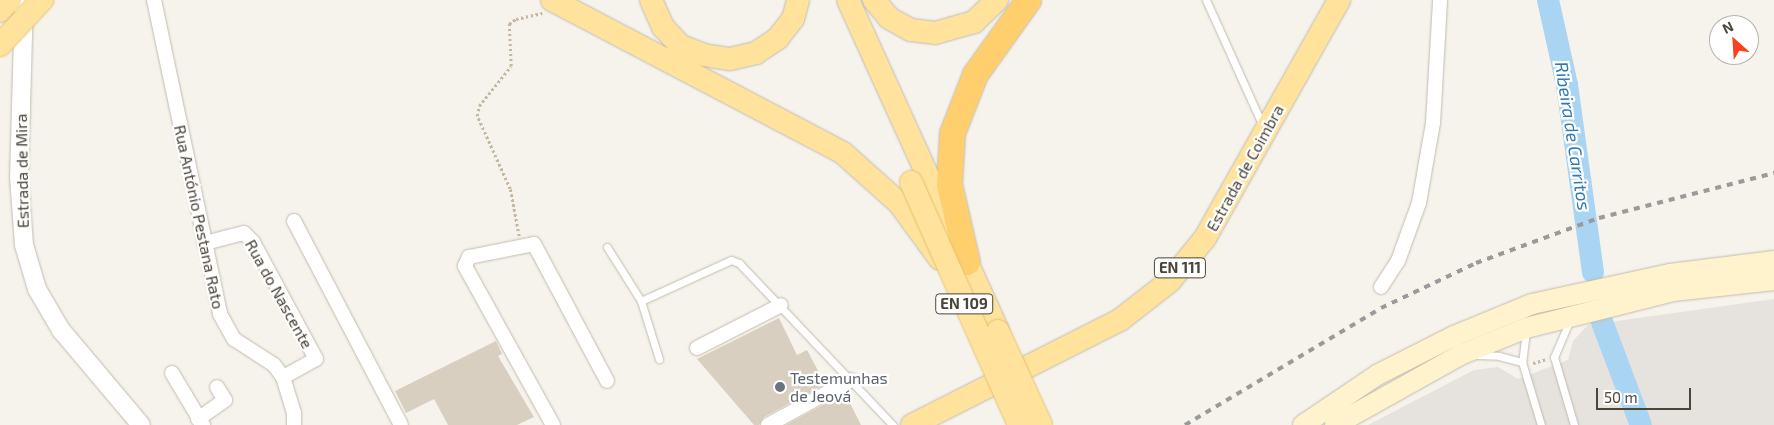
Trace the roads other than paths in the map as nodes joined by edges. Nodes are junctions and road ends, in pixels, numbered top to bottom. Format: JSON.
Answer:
{"nodes":[{"id":1,"x":10,"y":0,"type":"edge"},
{"id":2,"x":24,"y":0,"type":"edge"},
{"id":3,"x":42,"y":0,"type":"edge"},
{"id":4,"x":651,"y":0,"type":"edge"},
{"id":5,"x":798,"y":0,"type":"edge"},
{"id":6,"x":831,"y":0,"type":"edge"},
{"id":7,"x":848,"y":0,"type":"edge"},
{"id":8,"x":874,"y":0,"type":"edge"},
{"id":9,"x":997,"y":0,"type":"edge"},
{"id":10,"x":1028,"y":0,"type":"edge"},
{"id":11,"x":1206,"y":0,"type":"edge"},
{"id":12,"x":1339,"y":0,"type":"edge"},
{"id":13,"x":1440,"y":0,"type":"edge"},
{"id":14,"x":559,"y":4,"type":"edge"},
{"id":15,"x":154,"y":5,"type":"edge"},
{"id":16,"x":0,"y":11,"type":"edge"},
{"id":17,"x":0,"y":45,"type":"edge"},
{"id":18,"x":1265,"y":131,"type":"junction"},
{"id":19,"x":918,"y":179,"type":"junction"},
{"id":20,"x":294,"y":222,"type":"dead end"},
{"id":21,"x":205,"y":243,"type":"junction"},
{"id":22,"x":607,"y":247,"type":"dead end"},
{"id":23,"x":1774,"y":261,"type":"edge"},
{"id":24,"x":959,"y":268,"type":"junction"},
{"id":25,"x":1774,"y":280,"type":"edge"},
{"id":26,"x":1381,"y":287,"type":"dead end"},
{"id":27,"x":641,"y":301,"type":"junction"},
{"id":28,"x":1532,"y":304,"type":"junction"},
{"id":29,"x":781,"y":306,"type":"junction"},
{"id":30,"x":1572,"y":317,"type":"junction"},
{"id":31,"x":1526,"y":328,"type":"junction"},
{"id":32,"x":697,"y":348,"type":"dead end"},
{"id":33,"x":1460,"y":355,"type":"junction"},
{"id":34,"x":659,"y":360,"type":"dead end"},
{"id":35,"x":1522,"y":362,"type":"junction"},
{"id":36,"x":172,"y":373,"type":"dead end"},
{"id":37,"x":283,"y":377,"type":"junction"},
{"id":38,"x":851,"y":380,"type":"junction"},
{"id":39,"x":607,"y":381,"type":"dead end"},
{"id":40,"x":217,"y":387,"type":"dead end"},
{"id":41,"x":200,"y":422,"type":"edge"},
{"id":42,"x":141,"y":425,"type":"edge"},
{"id":43,"x":294,"y":425,"type":"edge"},
{"id":44,"x":401,"y":425,"type":"edge"},
{"id":45,"x":553,"y":425,"type":"edge"},
{"id":46,"x":768,"y":425,"type":"edge"},
{"id":47,"x":893,"y":425,"type":"edge"},
{"id":48,"x":912,"y":425,"type":"edge"},
{"id":49,"x":1019,"y":425,"type":"edge"},
{"id":50,"x":1042,"y":425,"type":"edge"},
{"id":51,"x":1303,"y":425,"type":"edge"},
{"id":52,"x":1335,"y":425,"type":"edge"},
{"id":53,"x":1541,"y":425,"type":"edge"},
{"id":54,"x":1574,"y":425,"type":"edge"}],
"edges":[{"from":1,"to":16,"type":"main road"},
{"from":2,"to":42,"type":"street","name":"Estrada de Mira"},
{"from":3,"to":17,"type":"main road","bridge":true},
{"from":4,"to":5,"type":"main road"},
{"from":6,"to":19,"type":"main road","number":"EN 109"},
{"from":7,"to":19,"type":"main road","number":"EN 109"},
{"from":8,"to":9,"type":"main road"},
{"from":10,"to":24,"type":"highway"},
{"from":11,"to":18,"type":"lane"},
{"from":12,"to":18,"type":"main road","name":"Estrada de Coimbra","number":"EN 111"},
{"from":13,"to":26,"type":"street"},
{"from":14,"to":24,"type":"main road"},
{"from":15,"to":21,"type":"street","name":"Rua António Pestana Rato"},
{"from":18,"to":48,"type":"main road","name":"Estrada de Coimbra","number":"EN 111"},
{"from":19,"to":24,"type":"main road","number":"EN 109","bridge":true},
{"from":20,"to":44,"type":"street"},
{"from":21,"to":37,"type":"street","name":"Rua António Pestana Rato"},
{"from":21,"to":37,"type":"street","name":"Rua do Nascente"},
{"from":22,"to":27,"type":"lane"},
{"from":23,"to":28,"type":"main road"},
{"from":24,"to":49,"type":"main road","number":"EN 109","bridge":true},
{"from":24,"to":50,"type":"main road","number":"EN 109","bridge":true},
{"from":25,"to":30,"type":"main road"},
{"from":27,"to":29,"type":"lane"},
{"from":27,"to":34,"type":"lane"},
{"from":28,"to":31,"type":"street"},
{"from":28,"to":51,"type":"main road"},
{"from":29,"to":32,"type":"street"},
{"from":29,"to":38,"type":"lane"},
{"from":30,"to":31,"type":"main road"},
{"from":30,"to":54,"type":"lane"},
{"from":31,"to":33,"type":"main road"},
{"from":31,"to":35,"type":"lane"},
{"from":33,"to":35,"type":"lane"},
{"from":33,"to":52,"type":"main road"},
{"from":35,"to":53,"type":"lane"},
{"from":36,"to":41,"type":"street"},
{"from":37,"to":43,"type":"street","name":"Rua António Pestana Rato"},
{"from":38,"to":46,"type":"street"},
{"from":38,"to":47,"type":"lane"},
{"from":39,"to":45,"type":"street"},
{"from":40,"to":41,"type":"street"}]}
